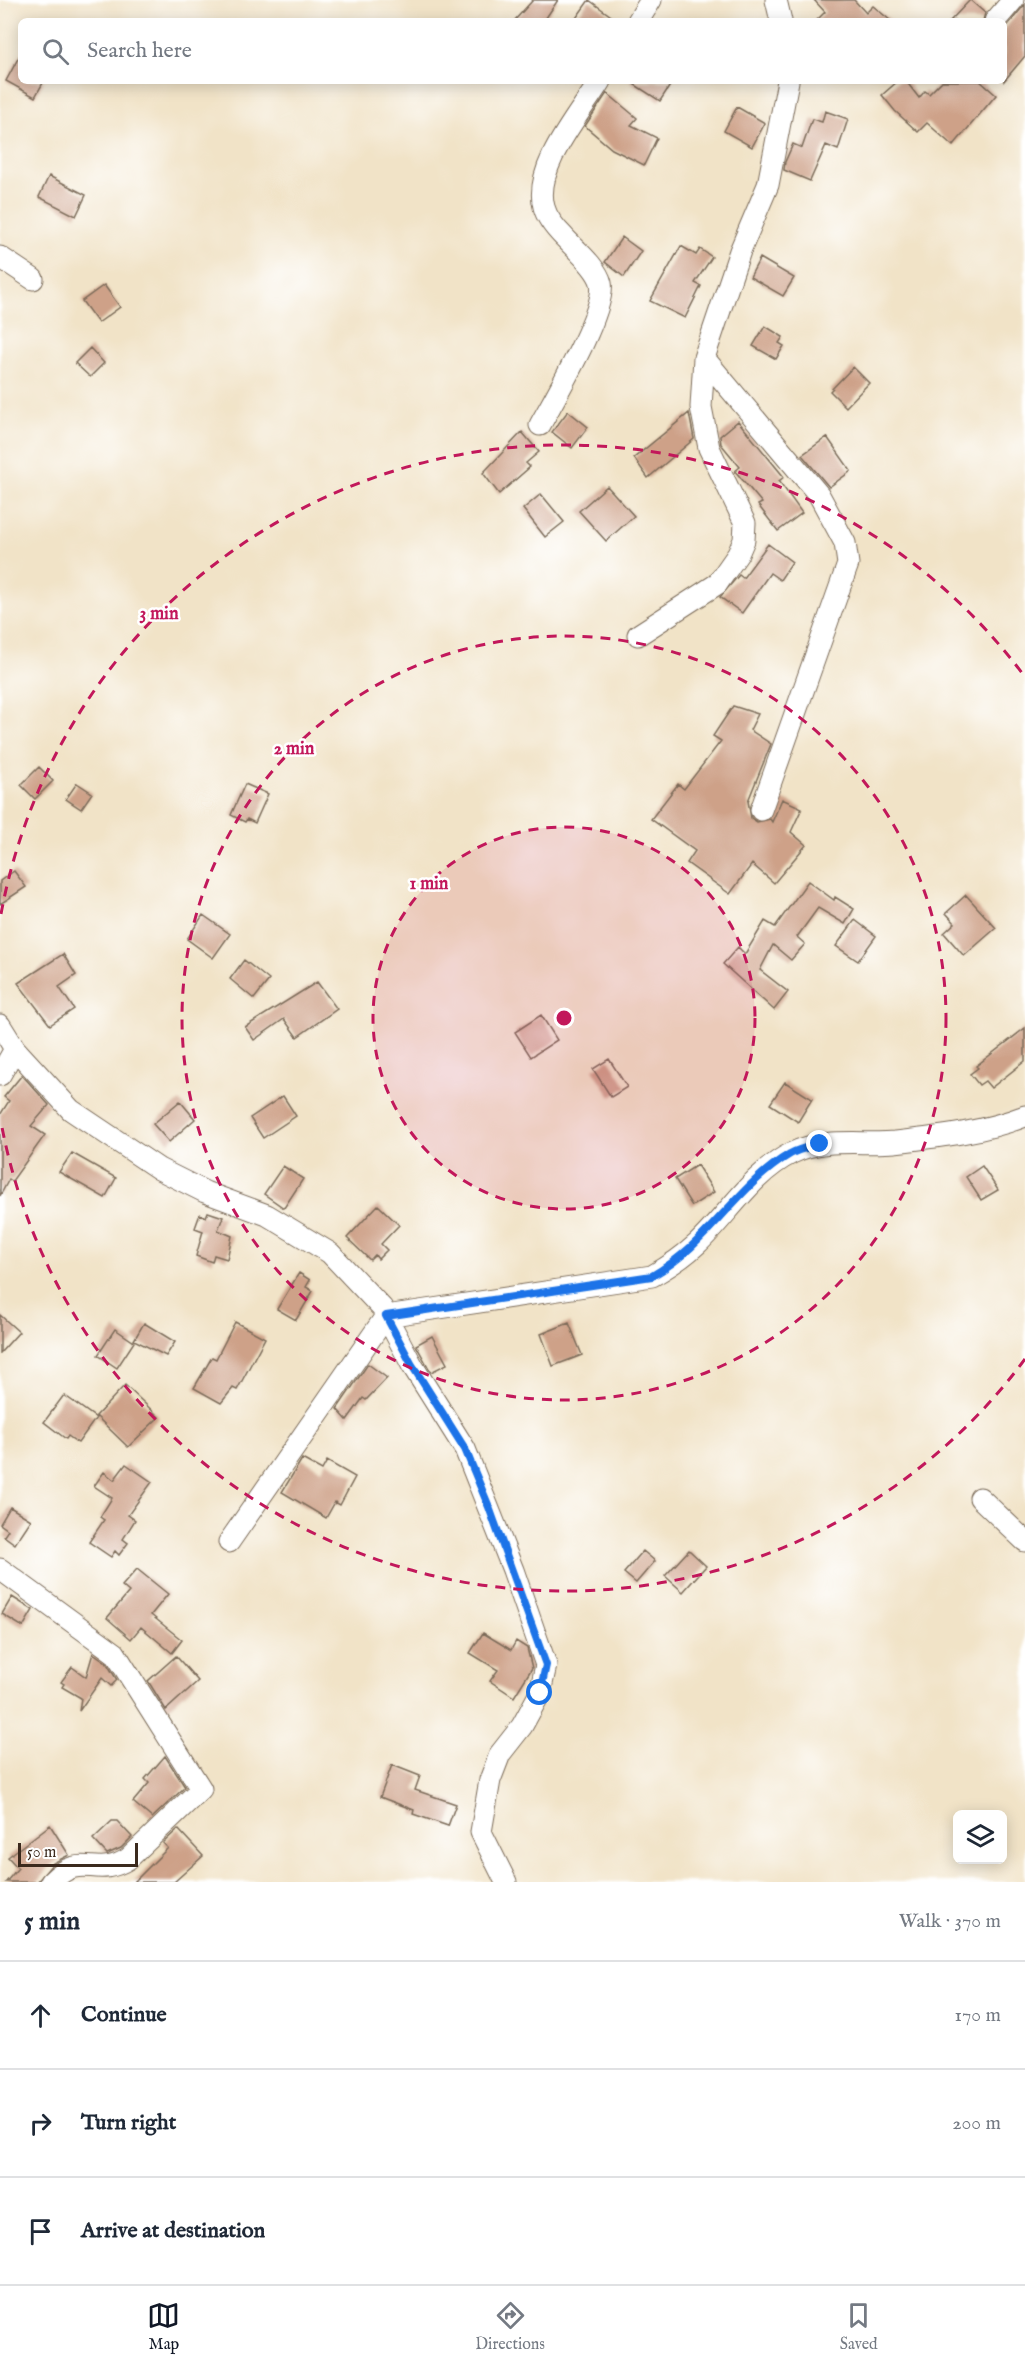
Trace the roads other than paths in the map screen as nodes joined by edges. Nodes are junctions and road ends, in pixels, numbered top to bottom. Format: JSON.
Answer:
{"nodes":[{"id":1,"x":651,"y":0,"type":"edge"},
{"id":2,"x":776,"y":0,"type":"edge"},
{"id":3,"x":1013,"y":0,"type":"edge"},
{"id":4,"x":640,"y":18,"type":"edge"},
{"id":5,"x":780,"y":18,"type":"edge"},
{"id":6,"x":998,"y":18,"type":"edge"},
{"id":7,"x":598,"y":84,"type":"edge"},
{"id":8,"x":787,"y":84,"type":"edge"},
{"id":9,"x":0,"y":257,"type":"edge"},
{"id":10,"x":33,"y":279,"type":"dead end"},
{"id":11,"x":704,"y":358,"type":"junction"},
{"id":12,"x":540,"y":425,"type":"dead end"},
{"id":13,"x":638,"y":635,"type":"dead end"},
{"id":14,"x":761,"y":810,"type":"dead end"},
{"id":15,"x":0,"y":1025,"type":"edge"},
{"id":16,"x":15,"y":1048,"type":"junction"},
{"id":17,"x":0,"y":1075,"type":"edge"},
{"id":18,"x":1025,"y":1116,"type":"edge"},
{"id":19,"x":386,"y":1316,"type":"junction"},
{"id":20,"x":980,"y":1498,"type":"dead end"},
{"id":21,"x":1025,"y":1541,"type":"edge"},
{"id":22,"x":229,"y":1542,"type":"dead end"},
{"id":23,"x":0,"y":1569,"type":"edge"},
{"id":24,"x":51,"y":1882,"type":"edge"},
{"id":25,"x":506,"y":1882,"type":"edge"}],
"edges":[{"from":1,"to":4,"type":"street"},
{"from":2,"to":5,"type":"street"},
{"from":3,"to":6,"type":"street"},
{"from":7,"to":12,"type":"street"},
{"from":8,"to":11,"type":"street"},
{"from":9,"to":10,"type":"street"},
{"from":11,"to":13,"type":"street"},
{"from":11,"to":14,"type":"street"},
{"from":15,"to":16,"type":"street"},
{"from":16,"to":17,"type":"street"},
{"from":16,"to":19,"type":"street"},
{"from":18,"to":19,"type":"street"},
{"from":19,"to":22,"type":"street"},
{"from":19,"to":25,"type":"street"},
{"from":20,"to":21,"type":"street"},
{"from":23,"to":24,"type":"street"}]}
